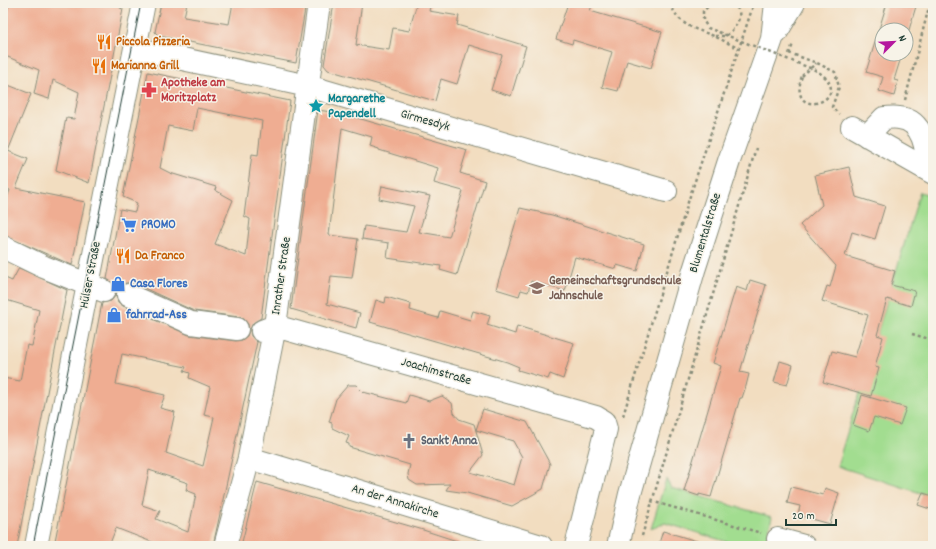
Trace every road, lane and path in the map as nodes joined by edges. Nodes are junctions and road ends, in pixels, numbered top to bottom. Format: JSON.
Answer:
{"nodes":[{"id":1,"x":144,"y":3,"type":"edge"},
{"id":2,"x":319,"y":3,"type":"edge"},
{"id":3,"x":670,"y":3,"type":"edge"},
{"id":4,"x":712,"y":3,"type":"edge"},
{"id":5,"x":732,"y":3,"type":"edge"},
{"id":6,"x":754,"y":3,"type":"edge"},
{"id":7,"x":776,"y":3,"type":"edge"},
{"id":8,"x":794,"y":3,"type":"edge"},
{"id":9,"x":930,"y":3,"type":"edge"},
{"id":10,"x":715,"y":36,"type":"junction"},
{"id":11,"x":772,"y":39,"type":"junction"},
{"id":12,"x":795,"y":40,"type":"dead end"},
{"id":13,"x":136,"y":49,"type":"junction"},
{"id":14,"x":740,"y":49,"type":"junction"},
{"id":15,"x":789,"y":53,"type":"junction"},
{"id":16,"x":787,"y":60,"type":"dead end"},
{"id":17,"x":817,"y":63,"type":"junction"},
{"id":18,"x":308,"y":86,"type":"junction"},
{"id":19,"x":900,"y":118,"type":"junction"},
{"id":20,"x":860,"y":132,"type":"junction"},
{"id":21,"x":758,"y":141,"type":"dead end"},
{"id":22,"x":930,"y":171,"type":"edge"},
{"id":23,"x":666,"y":191,"type":"dead end"},
{"id":24,"x":3,"y":247,"type":"edge"},
{"id":25,"x":97,"y":288,"type":"junction"},
{"id":26,"x":128,"y":296,"type":"dead end"},
{"id":27,"x":237,"y":329,"type":"dead end"},
{"id":28,"x":267,"y":329,"type":"junction"},
{"id":29,"x":912,"y":334,"type":"dead end"},
{"id":30,"x":933,"y":340,"type":"edge"},
{"id":31,"x":622,"y":417,"type":"dead end"},
{"id":32,"x":249,"y":458,"type":"junction"},
{"id":33,"x":651,"y":500,"type":"junction"},
{"id":34,"x":778,"y":538,"type":"joint"},
{"id":35,"x":641,"y":539,"type":"dead end"},
{"id":36,"x":36,"y":546,"type":"edge"},
{"id":37,"x":225,"y":546,"type":"edge"},
{"id":38,"x":541,"y":546,"type":"edge"},
{"id":39,"x":576,"y":546,"type":"edge"},
{"id":40,"x":618,"y":546,"type":"edge"},
{"id":41,"x":804,"y":546,"type":"edge"}],
"edges":[{"from":1,"to":13,"type":"street","name":"Hülser Straße"},
{"from":2,"to":18,"type":"street","name":"Inrather Straße"},
{"from":3,"to":10,"type":"path"},
{"from":4,"to":17,"type":"path","bridge":true},
{"from":5,"to":10,"type":"path"},
{"from":6,"to":14,"type":"path"},
{"from":7,"to":11,"type":"street","name":"Blumentalstraße"},
{"from":8,"to":11,"type":"street","name":"Blumentalstraße"},
{"from":9,"to":19,"type":"path"},
{"from":10,"to":14,"type":"path"},
{"from":11,"to":40,"type":"street","name":"Blumentalstraße"},
{"from":12,"to":15,"type":"path"},
{"from":13,"to":18,"type":"street","name":"Girmesdyk"},
{"from":13,"to":25,"type":"street","name":"Hülser Straße"},
{"from":14,"to":31,"type":"path"},
{"from":15,"to":16,"type":"path"},
{"from":15,"to":17,"type":"path"},
{"from":17,"to":20,"type":"path"},
{"from":18,"to":23,"type":"street","name":"Girmesdyk"},
{"from":18,"to":28,"type":"street","name":"Inrather Straße"},
{"from":19,"to":20,"type":"street"},
{"from":19,"to":22,"type":"street"},
{"from":20,"to":22,"type":"street"},
{"from":21,"to":33,"type":"path"},
{"from":24,"to":25,"type":"street"},
{"from":25,"to":36,"type":"street","name":"Hülser Straße"},
{"from":26,"to":27,"type":"street"},
{"from":28,"to":32,"type":"street","name":"Inrather Straße"},
{"from":28,"to":39,"type":"street","name":"Joachimstraße"},
{"from":29,"to":30,"type":"path"},
{"from":32,"to":37,"type":"street","name":"Inrather Straße"},
{"from":32,"to":38,"type":"street","name":"An der Annakirche"},
{"from":33,"to":34,"type":"path"},
{"from":33,"to":35,"type":"path"},
{"from":34,"to":41,"type":"street"}]}
